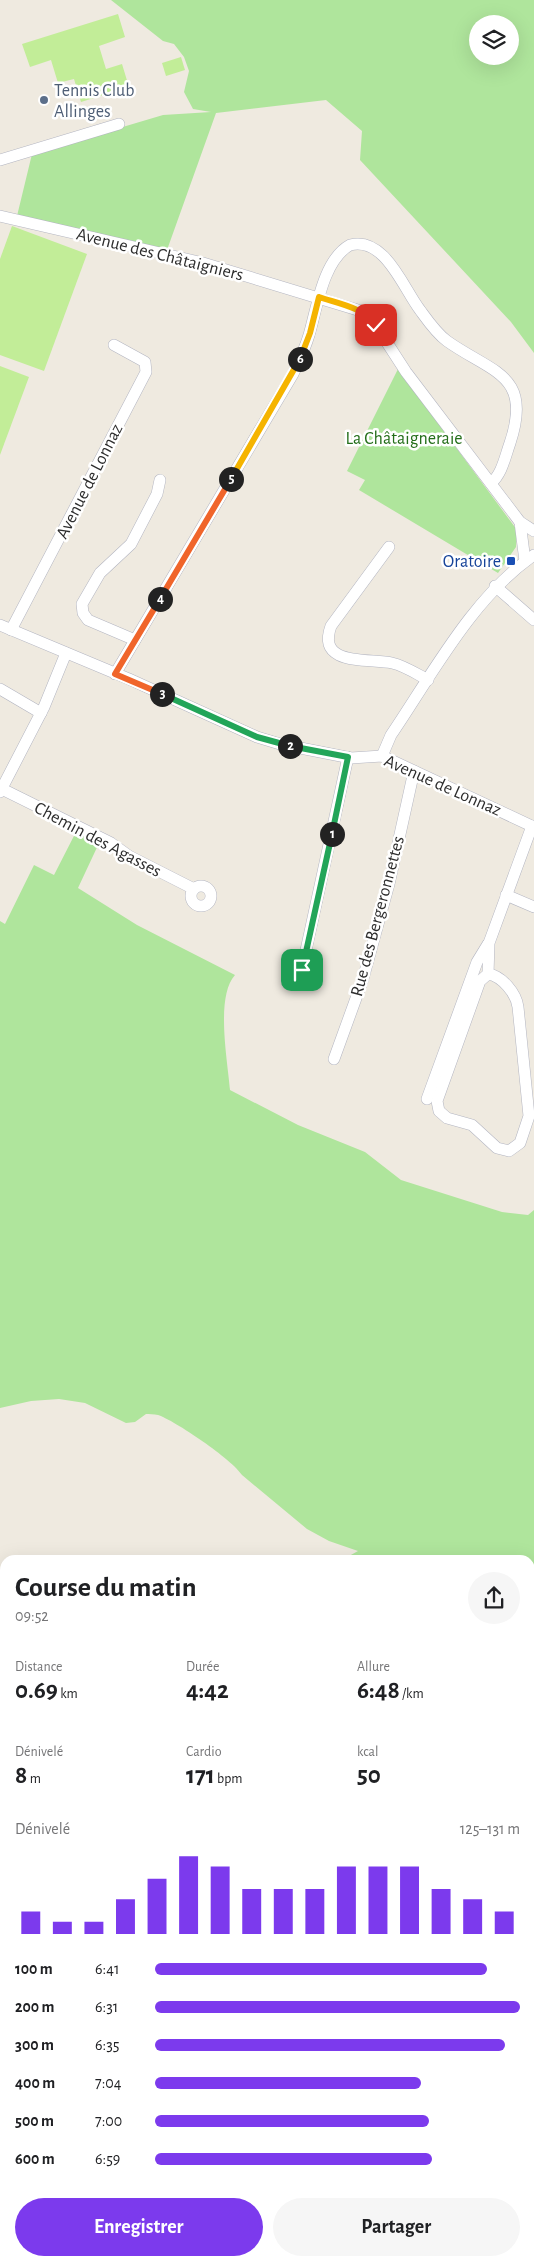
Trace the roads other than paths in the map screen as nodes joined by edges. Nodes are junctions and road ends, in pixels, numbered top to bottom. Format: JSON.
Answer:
{"nodes":[{"id":1,"x":119,"y":124,"type":"dead end"},
{"id":2,"x":0,"y":160,"type":"edge"},
{"id":3,"x":0,"y":216,"type":"edge"},
{"id":4,"x":319,"y":297,"type":"junction"},
{"id":5,"x":114,"y":345,"type":"dead end"},
{"id":6,"x":160,"y":480,"type":"dead end"},
{"id":7,"x":491,"y":483,"type":"junction"},
{"id":8,"x":520,"y":522,"type":"junction"},
{"id":9,"x":534,"y":531,"type":"edge"},
{"id":10,"x":388,"y":547,"type":"dead end"},
{"id":11,"x":530,"y":558,"type":"edge"},
{"id":12,"x":496,"y":586,"type":"junction"},
{"id":13,"x":534,"y":620,"type":"edge"},
{"id":14,"x":0,"y":625,"type":"edge"},
{"id":15,"x":11,"y":630,"type":"junction"},
{"id":16,"x":135,"y":640,"type":"junction"},
{"id":17,"x":66,"y":653,"type":"junction"},
{"id":18,"x":115,"y":674,"type":"junction"},
{"id":19,"x":428,"y":680,"type":"junction"},
{"id":20,"x":0,"y":689,"type":"edge"},
{"id":21,"x":41,"y":713,"type":"junction"},
{"id":22,"x":382,"y":756,"type":"junction"},
{"id":23,"x":348,"y":757,"type":"junction"},
{"id":24,"x":414,"y":771,"type":"junction"},
{"id":25,"x":1,"y":790,"type":"edge"},
{"id":26,"x":533,"y":826,"type":"edge"},
{"id":27,"x":194,"y":889,"type":"dead end"},
{"id":28,"x":506,"y":895,"type":"junction"},
{"id":29,"x":534,"y":907,"type":"edge"},
{"id":30,"x":489,"y":943,"type":"junction"},
{"id":31,"x":488,"y":974,"type":"junction"},
{"id":32,"x":296,"y":980,"type":"dead end"},
{"id":33,"x":334,"y":1059,"type":"dead end"},
{"id":34,"x":427,"y":1098,"type":"dead end"}],
"edges":[{"from":1,"to":2,"type":"street"},
{"from":3,"to":4,"type":"street","name":"Avenue des Châtaigniers"},
{"from":4,"to":7,"type":"street","name":"Avenue des Châtaigniers"},
{"from":4,"to":7,"type":"street"},
{"from":4,"to":16,"type":"street"},
{"from":5,"to":15,"type":"street","name":"Avenue de Lonnaz"},
{"from":6,"to":16,"type":"street"},
{"from":7,"to":8,"type":"street","name":"Avenue des Châtaigniers"},
{"from":8,"to":9,"type":"street","name":"Avenue des Châtaigniers"},
{"from":8,"to":11,"type":"street","name":"Avenue des Châtaigniers"},
{"from":10,"to":19,"type":"street"},
{"from":11,"to":12,"type":"street"},
{"from":12,"to":13,"type":"street"},
{"from":12,"to":19,"type":"street"},
{"from":14,"to":15,"type":"street","name":"Avenue de Lonnaz"},
{"from":15,"to":17,"type":"street","name":"Avenue de Lonnaz"},
{"from":16,"to":18,"type":"street"},
{"from":17,"to":18,"type":"street","name":"Avenue de Lonnaz"},
{"from":17,"to":21,"type":"street","name":"Chemin des Agasses"},
{"from":18,"to":23,"type":"street","name":"Avenue de Lonnaz"},
{"from":19,"to":22,"type":"street"},
{"from":20,"to":21,"type":"street"},
{"from":21,"to":25,"type":"street","name":"Chemin des Agasses"},
{"from":22,"to":23,"type":"street","name":"Avenue de Lonnaz"},
{"from":22,"to":24,"type":"street","name":"Avenue de Lonnaz"},
{"from":23,"to":32,"type":"street"},
{"from":24,"to":26,"type":"street","name":"Avenue de Lonnaz"},
{"from":24,"to":33,"type":"street","name":"Rue des Bergeronnettes"},
{"from":25,"to":27,"type":"street","name":"Chemin des Agasses"},
{"from":26,"to":28,"type":"street"},
{"from":28,"to":29,"type":"street"},
{"from":28,"to":30,"type":"street"},
{"from":30,"to":31,"type":"street"},
{"from":30,"to":34,"type":"street"},
{"from":31,"to":31,"type":"street"}]}
